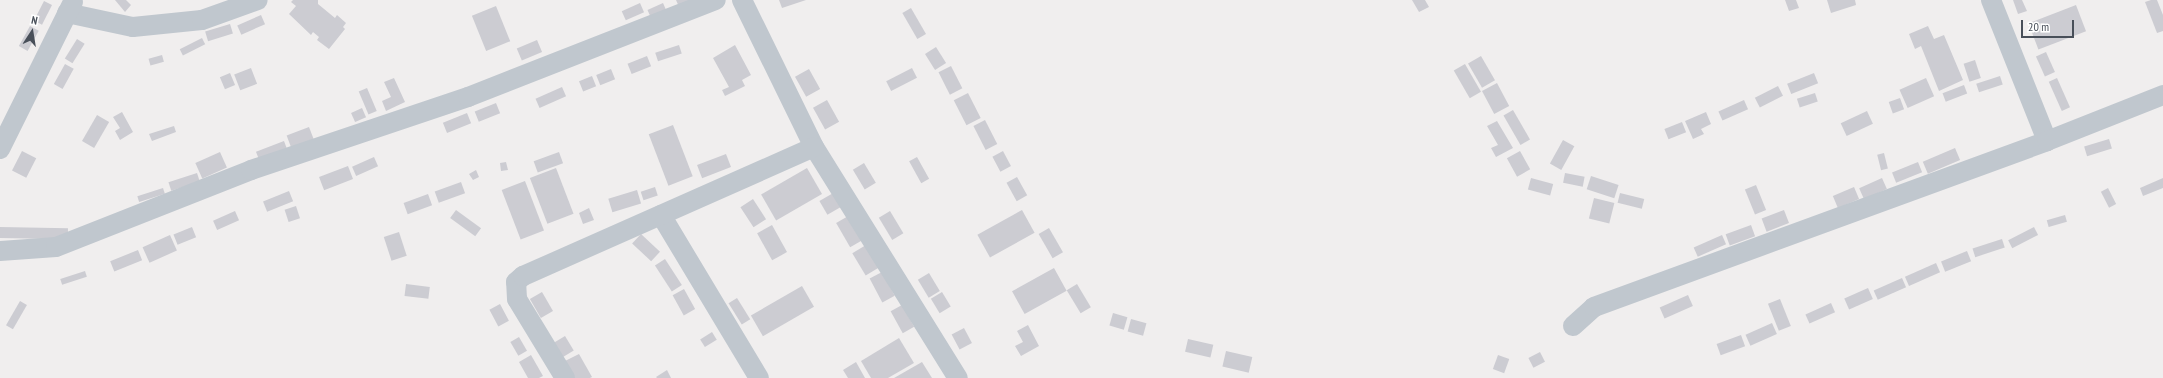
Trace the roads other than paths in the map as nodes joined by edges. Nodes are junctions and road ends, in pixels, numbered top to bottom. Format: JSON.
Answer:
{"nodes":[{"id":1,"x":258,"y":0,"type":"edge"},
{"id":2,"x":716,"y":0,"type":"edge"},
{"id":3,"x":742,"y":0,"type":"edge"},
{"id":4,"x":1991,"y":0,"type":"edge"},
{"id":5,"x":70,"y":6,"type":"edge"},
{"id":6,"x":2163,"y":95,"type":"edge"},
{"id":7,"x":2047,"y":141,"type":"junction"},
{"id":8,"x":814,"y":147,"type":"junction"},
{"id":9,"x":0,"y":149,"type":"edge"},
{"id":10,"x":661,"y":215,"type":"junction"},
{"id":11,"x":0,"y":251,"type":"edge"},
{"id":12,"x":1573,"y":326,"type":"dead end"},
{"id":13,"x":564,"y":378,"type":"edge"},
{"id":14,"x":759,"y":378,"type":"edge"},
{"id":15,"x":958,"y":378,"type":"edge"}],
"edges":[{"from":1,"to":5,"type":"street"},
{"from":2,"to":11,"type":"street"},
{"from":3,"to":8,"type":"street"},
{"from":4,"to":7,"type":"street"},
{"from":5,"to":9,"type":"street"},
{"from":6,"to":7,"type":"street"},
{"from":7,"to":12,"type":"street"},
{"from":8,"to":10,"type":"street"},
{"from":8,"to":15,"type":"street"},
{"from":10,"to":13,"type":"street"},
{"from":10,"to":14,"type":"street"}]}
